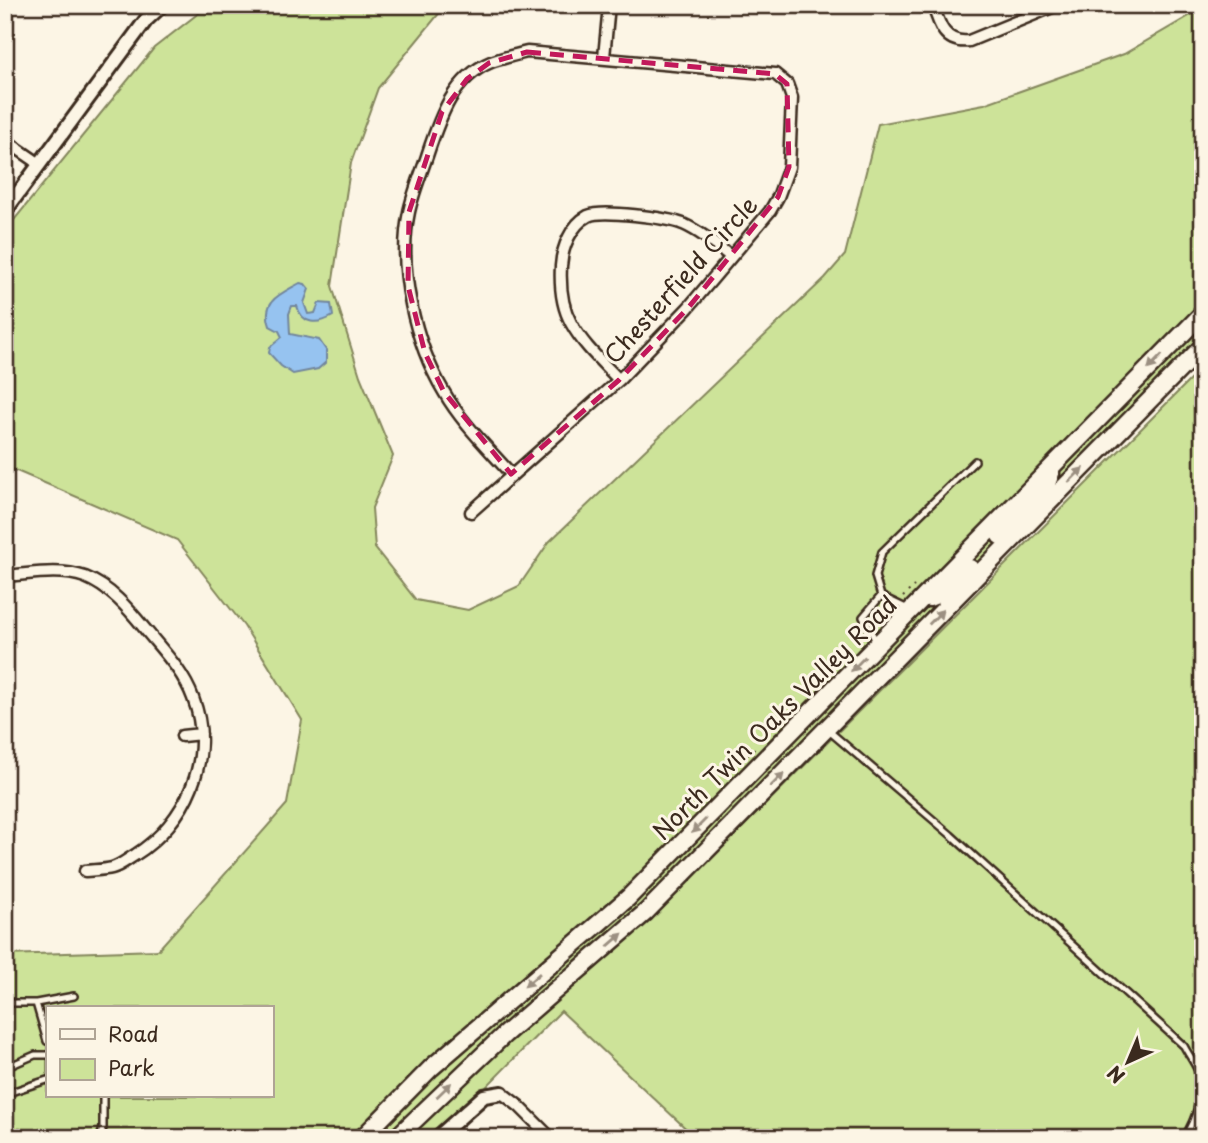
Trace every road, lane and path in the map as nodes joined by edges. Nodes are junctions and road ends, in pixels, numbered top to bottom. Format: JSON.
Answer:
{"nodes":[{"id":1,"x":162,"y":5,"type":"edge"},
{"id":2,"x":609,"y":5,"type":"edge"},
{"id":3,"x":933,"y":5,"type":"edge"},
{"id":4,"x":1056,"y":5,"type":"edge"},
{"id":5,"x":604,"y":57,"type":"junction"},
{"id":6,"x":5,"y":140,"type":"edge"},
{"id":7,"x":40,"y":164,"type":"junction"},
{"id":8,"x":5,"y":211,"type":"edge"},
{"id":9,"x":731,"y":257,"type":"junction"},
{"id":10,"x":1203,"y":313,"type":"edge"},
{"id":11,"x":1203,"y":346,"type":"edge"},
{"id":12,"x":619,"y":380,"type":"junction"},
{"id":13,"x":975,"y":461,"type":"dead end"},
{"id":14,"x":1054,"y":464,"type":"junction"},
{"id":15,"x":511,"y":474,"type":"junction"},
{"id":16,"x":471,"y":512,"type":"dead end"},
{"id":17,"x":993,"y":558,"type":"junction"},
{"id":18,"x":5,"y":576,"type":"edge"},
{"id":19,"x":881,"y":596,"type":"junction"},
{"id":20,"x":915,"y":606,"type":"junction"},
{"id":21,"x":878,"y":644,"type":"junction"},
{"id":22,"x":827,"y":729,"type":"junction"},
{"id":23,"x":201,"y":734,"type":"junction"},
{"id":24,"x":182,"y":736,"type":"dead end"},
{"id":25,"x":757,"y":746,"type":"dead end"},
{"id":26,"x":742,"y":761,"type":"dead end"},
{"id":27,"x":85,"y":871,"type":"dead end"},
{"id":28,"x":74,"y":996,"type":"dead end"},
{"id":29,"x":5,"y":1003,"type":"edge"},
{"id":30,"x":36,"y":1003,"type":"junction"},
{"id":31,"x":46,"y":1038,"type":"edge"},
{"id":32,"x":46,"y":1055,"type":"edge"},
{"id":33,"x":5,"y":1068,"type":"edge"},
{"id":34,"x":46,"y":1080,"type":"edge"},
{"id":35,"x":502,"y":1093,"type":"joint"},
{"id":36,"x":5,"y":1094,"type":"edge"},
{"id":37,"x":103,"y":1098,"type":"edge"},
{"id":38,"x":100,"y":1138,"type":"edge"},
{"id":39,"x":362,"y":1138,"type":"edge"},
{"id":40,"x":396,"y":1138,"type":"edge"},
{"id":41,"x":437,"y":1138,"type":"edge"},
{"id":42,"x":551,"y":1138,"type":"edge"},
{"id":43,"x":1184,"y":1138,"type":"edge"}],
"edges":[{"from":1,"to":7,"type":"street"},
{"from":2,"to":5,"type":"street"},
{"from":3,"to":4,"type":"street"},
{"from":5,"to":9,"type":"street","name":"Chesterfield Circle"},
{"from":5,"to":15,"type":"street","name":"Chesterfield Circle"},
{"from":6,"to":7,"type":"street"},
{"from":7,"to":8,"type":"street"},
{"from":9,"to":12,"type":"street","name":"Chesterfield Circle"},
{"from":9,"to":12,"type":"street"},
{"from":10,"to":14,"type":"main road","name":"North Twin Oaks Valley Road","one_way":true},
{"from":17,"to":11,"type":"main road","name":"North Twin Oaks Valley Road","one_way":true},
{"from":12,"to":15,"type":"street","name":"Chesterfield Circle"},
{"from":13,"to":19,"type":"lane"},
{"from":14,"to":17,"type":"main road"},
{"from":14,"to":20,"type":"main road","name":"North Twin Oaks Valley Road"},
{"from":15,"to":16,"type":"street","name":"Chesterfield Circle"},
{"from":17,"to":20,"type":"main road"},
{"from":22,"to":17,"type":"main road","name":"North Twin Oaks Valley Road","one_way":true},
{"from":18,"to":23,"type":"street"},
{"from":19,"to":20,"type":"lane"},
{"from":19,"to":21,"type":"lane"},
{"from":20,"to":21,"type":"main road","name":"North Twin Oaks Valley Road"},
{"from":21,"to":39,"type":"main road","name":"North Twin Oaks Valley Road","one_way":true},
{"from":40,"to":22,"type":"main road","name":"North Twin Oaks Valley Road","one_way":true},
{"from":22,"to":43,"type":"lane"},
{"from":23,"to":24,"type":"street"},
{"from":23,"to":27,"type":"street"},
{"from":25,"to":26,"type":"path"},
{"from":28,"to":30,"type":"lane"},
{"from":29,"to":30,"type":"lane"},
{"from":30,"to":31,"type":"lane"},
{"from":32,"to":33,"type":"lane"},
{"from":34,"to":36,"type":"lane"},
{"from":35,"to":41,"type":"street"},
{"from":35,"to":42,"type":"street"},
{"from":37,"to":38,"type":"lane"}]}
